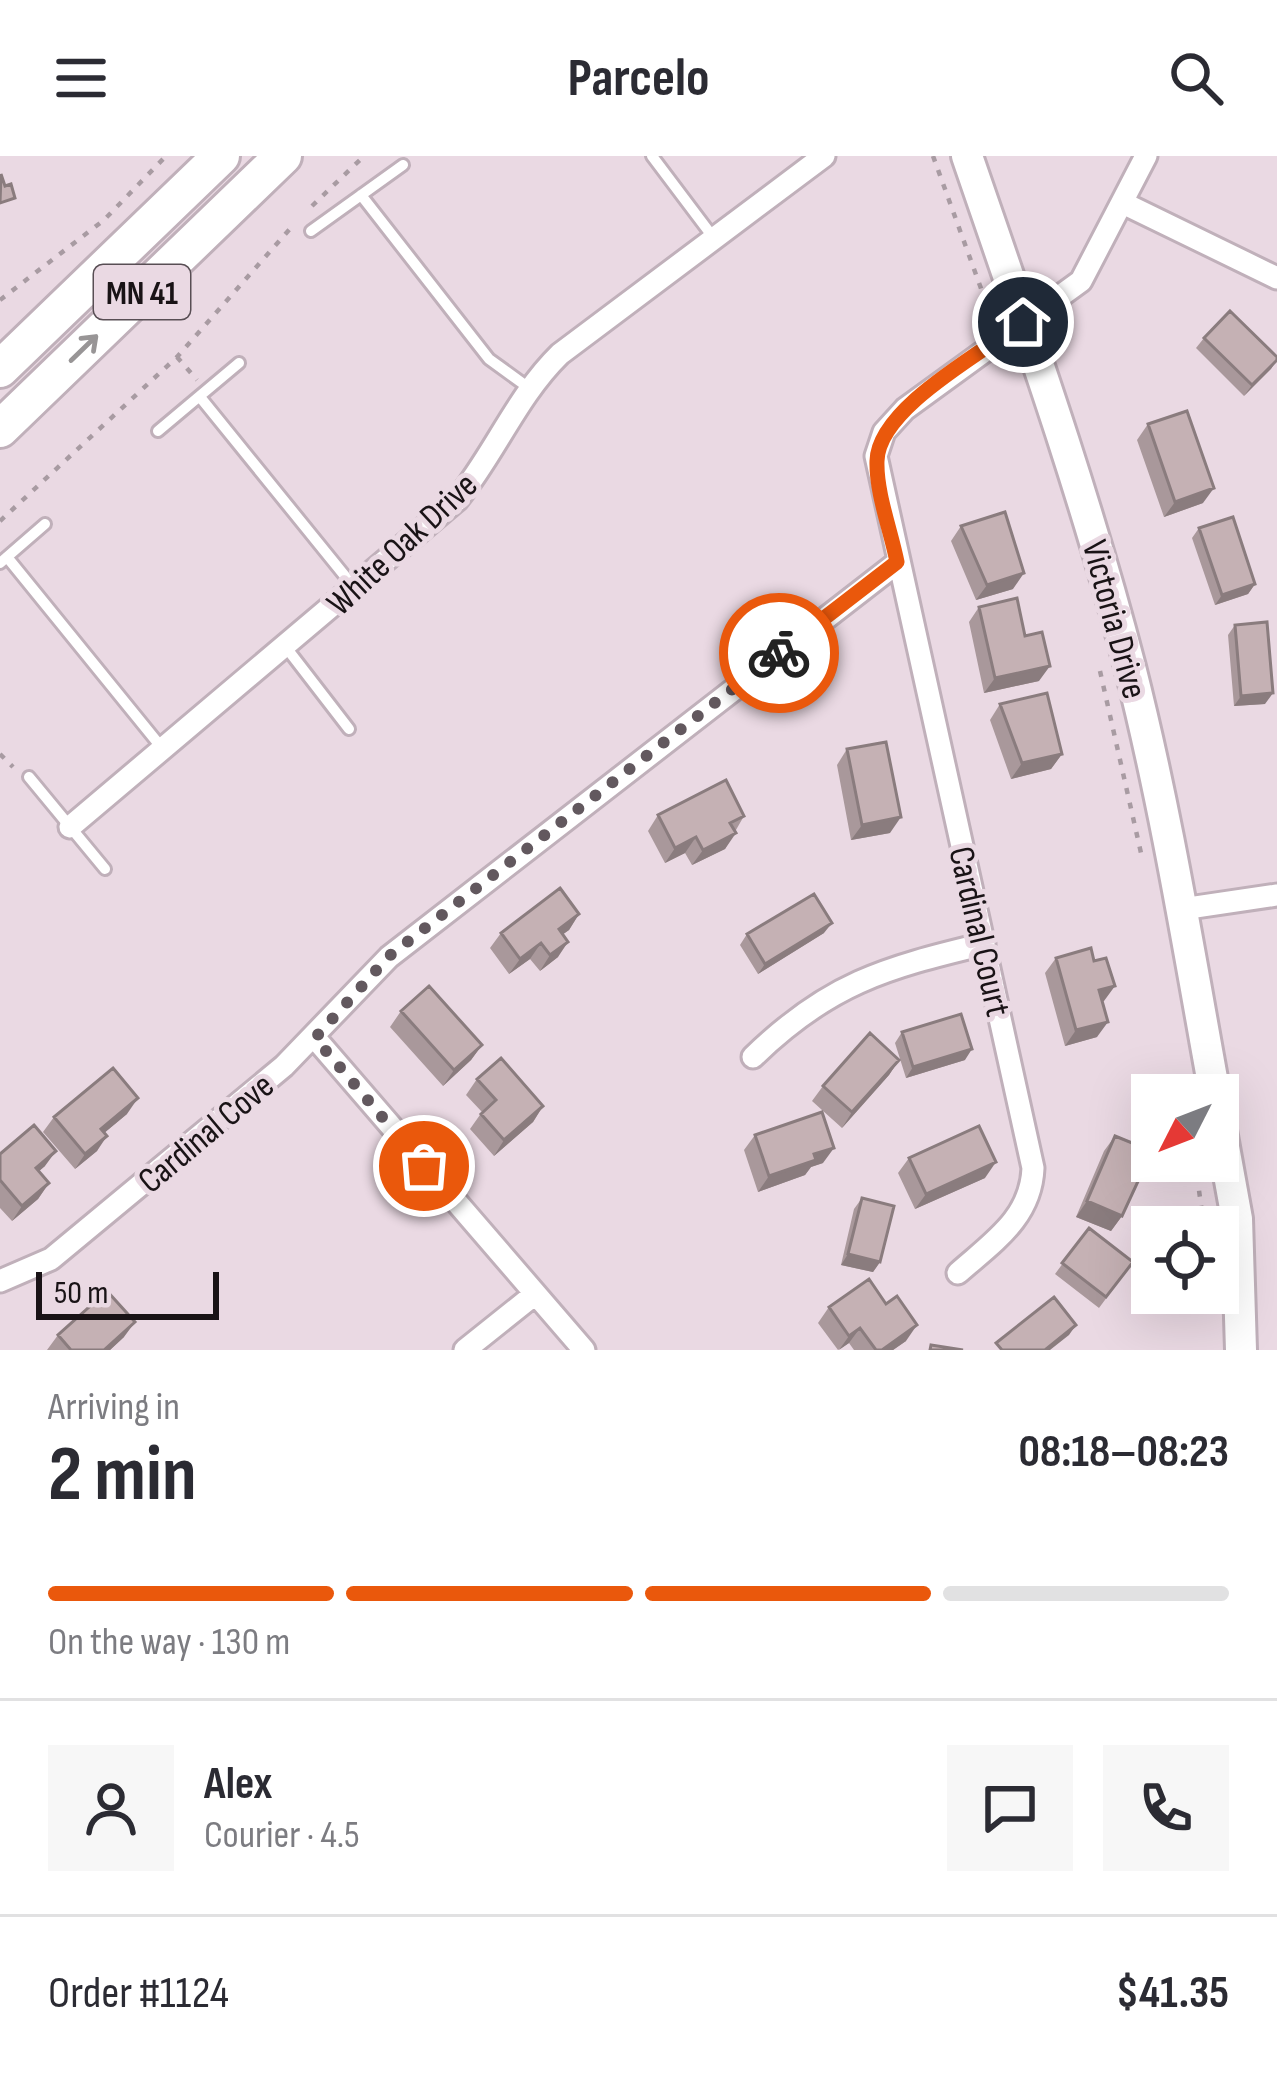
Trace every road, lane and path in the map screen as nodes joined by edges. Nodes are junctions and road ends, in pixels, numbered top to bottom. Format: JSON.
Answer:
{"nodes":[{"id":1,"x":166,"y":156,"type":"edge"},
{"id":2,"x":221,"y":156,"type":"edge"},
{"id":3,"x":283,"y":156,"type":"edge"},
{"id":4,"x":364,"y":156,"type":"edge"},
{"id":5,"x":652,"y":156,"type":"edge"},
{"id":6,"x":824,"y":156,"type":"edge"},
{"id":7,"x":933,"y":156,"type":"edge"},
{"id":8,"x":967,"y":156,"type":"edge"},
{"id":9,"x":1146,"y":156,"type":"edge"},
{"id":10,"x":403,"y":165,"type":"dead end"},
{"id":11,"x":361,"y":195,"type":"junction"},
{"id":12,"x":1125,"y":204,"type":"junction"},
{"id":13,"x":310,"y":231,"type":"dead end"},
{"id":14,"x":713,"y":237,"type":"junction"},
{"id":15,"x":1277,"y":278,"type":"edge"},
{"id":16,"x":0,"y":300,"type":"edge"},
{"id":17,"x":1011,"y":331,"type":"junction"},
{"id":18,"x":176,"y":357,"type":"junction"},
{"id":19,"x":239,"y":363,"type":"dead end"},
{"id":20,"x":0,"y":369,"type":"edge"},
{"id":21,"x":530,"y":388,"type":"junction"},
{"id":22,"x":200,"y":397,"type":"junction"},
{"id":23,"x":0,"y":429,"type":"edge"},
{"id":24,"x":158,"y":431,"type":"dead end"},
{"id":25,"x":0,"y":521,"type":"edge"},
{"id":26,"x":44,"y":524,"type":"dead end"},
{"id":27,"x":3,"y":560,"type":"edge"},
{"id":28,"x":897,"y":562,"type":"junction"},
{"id":29,"x":355,"y":588,"type":"junction"},
{"id":30,"x":285,"y":646,"type":"junction"},
{"id":31,"x":1095,"y":650,"type":"dead end"},
{"id":32,"x":349,"y":729,"type":"dead end"},
{"id":33,"x":162,"y":748,"type":"junction"},
{"id":34,"x":29,"y":777,"type":"dead end"},
{"id":35,"x":70,"y":827,"type":"junction"},
{"id":36,"x":105,"y":869,"type":"dead end"},
{"id":37,"x":1145,"y":872,"type":"dead end"},
{"id":38,"x":1277,"y":896,"type":"edge"},
{"id":39,"x":1182,"y":909,"type":"junction"},
{"id":40,"x":984,"y":944,"type":"junction"},
{"id":41,"x":315,"y":1038,"type":"junction"},
{"id":42,"x":753,"y":1057,"type":"dead end"},
{"id":43,"x":1211,"y":1074,"type":"edge"},
{"id":44,"x":1230,"y":1182,"type":"edge"},
{"id":45,"x":958,"y":1274,"type":"dead end"},
{"id":46,"x":0,"y":1281,"type":"edge"},
{"id":47,"x":535,"y":1294,"type":"junction"},
{"id":48,"x":465,"y":1350,"type":"edge"},
{"id":49,"x":584,"y":1350,"type":"edge"},
{"id":50,"x":1241,"y":1350,"type":"edge"}],
"edges":[{"from":1,"to":16,"type":"path"},
{"from":2,"to":20,"type":"main road","number":"MN 41"},
{"from":23,"to":3,"type":"main road","number":"MN 41","one_way":true},
{"from":4,"to":18,"type":"path"},
{"from":5,"to":14,"type":"lane"},
{"from":6,"to":14,"type":"street","name":"White Oak Drive"},
{"from":7,"to":17,"type":"path"},
{"from":8,"to":17,"type":"street","name":"Victoria Drive"},
{"from":9,"to":12,"type":"street"},
{"from":10,"to":11,"type":"lane"},
{"from":11,"to":13,"type":"lane"},
{"from":11,"to":21,"type":"lane"},
{"from":12,"to":15,"type":"street"},
{"from":12,"to":17,"type":"street"},
{"from":14,"to":21,"type":"street","name":"White Oak Drive"},
{"from":17,"to":28,"type":"street","name":"Cardinal Court"},
{"from":17,"to":39,"type":"street","name":"Victoria Drive"},
{"from":18,"to":22,"type":"path"},
{"from":18,"to":25,"type":"path"},
{"from":19,"to":22,"type":"lane"},
{"from":21,"to":29,"type":"street","name":"White Oak Drive"},
{"from":22,"to":24,"type":"lane"},
{"from":22,"to":29,"type":"lane"},
{"from":26,"to":27,"type":"lane"},
{"from":27,"to":33,"type":"lane"},
{"from":28,"to":40,"type":"street","name":"Cardinal Court"},
{"from":28,"to":41,"type":"street","name":"Cardinal Cove"},
{"from":29,"to":30,"type":"street","name":"White Oak Drive"},
{"from":30,"to":32,"type":"lane"},
{"from":30,"to":33,"type":"street","name":"White Oak Drive"},
{"from":31,"to":37,"type":"path"},
{"from":33,"to":35,"type":"street","name":"White Oak Drive"},
{"from":34,"to":35,"type":"lane"},
{"from":35,"to":36,"type":"lane"},
{"from":38,"to":39,"type":"street"},
{"from":39,"to":43,"type":"street","name":"Victoria Drive"},
{"from":40,"to":42,"type":"street"},
{"from":40,"to":45,"type":"street","name":"Cardinal Court"},
{"from":41,"to":46,"type":"street","name":"Cardinal Cove"},
{"from":41,"to":47,"type":"street"},
{"from":44,"to":50,"type":"street"},
{"from":47,"to":48,"type":"street"},
{"from":47,"to":49,"type":"street"}]}
